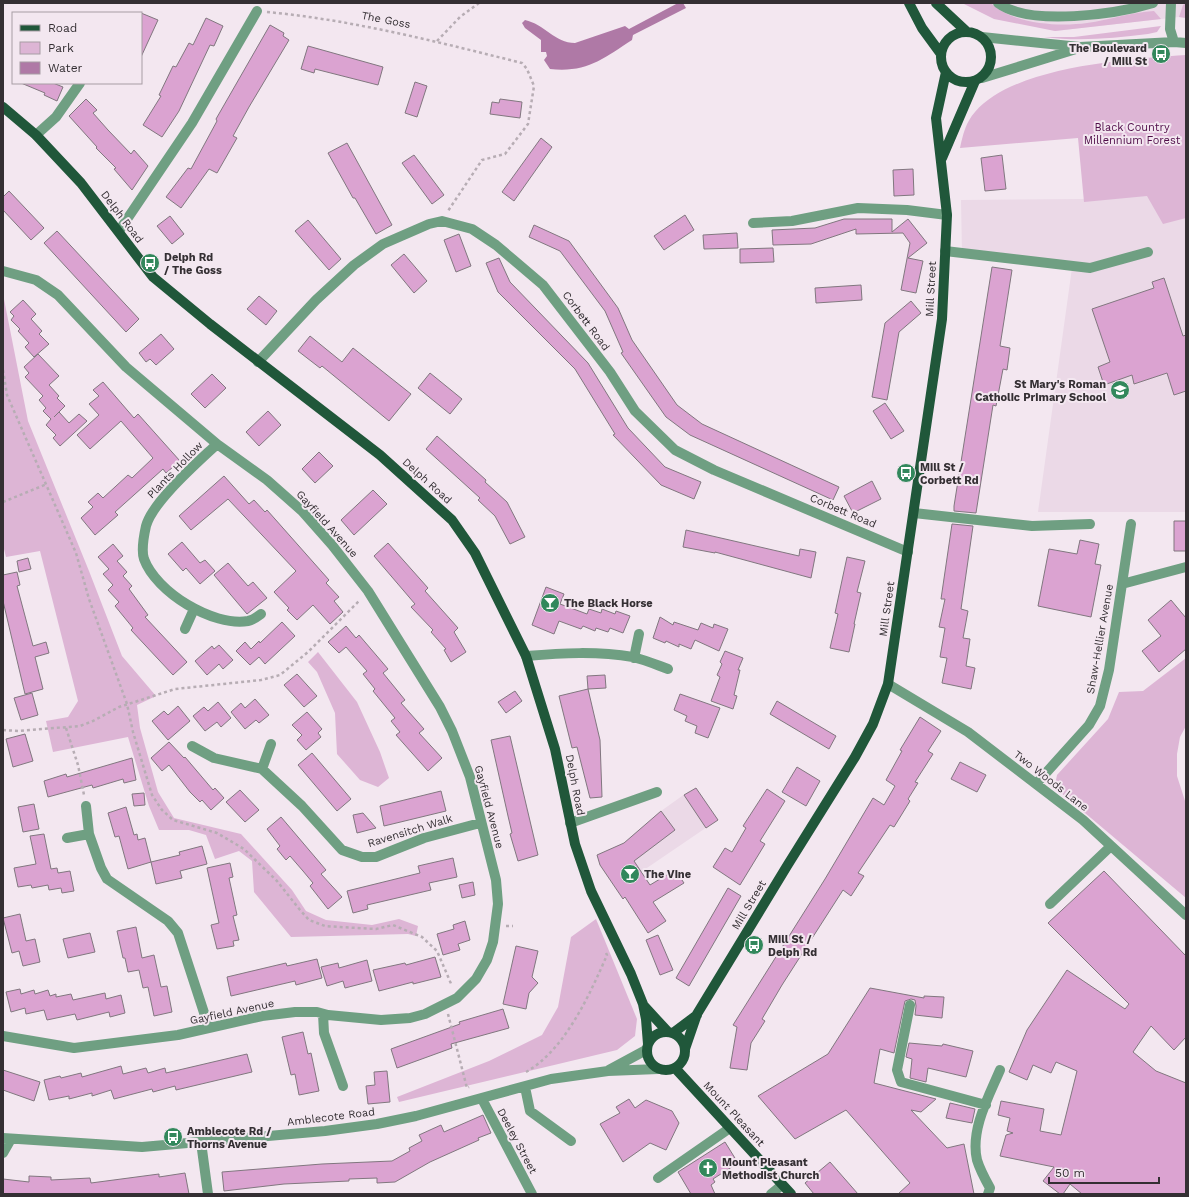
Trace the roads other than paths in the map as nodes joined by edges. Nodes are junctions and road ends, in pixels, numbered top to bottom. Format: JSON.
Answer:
{"nodes":[{"id":1,"x":909,"y":3,"type":"edge"},
{"id":2,"x":936,"y":3,"type":"edge"},
{"id":3,"x":998,"y":3,"type":"edge"},
{"id":4,"x":1153,"y":3,"type":"edge"},
{"id":5,"x":1170,"y":3,"type":"edge"},
{"id":6,"x":257,"y":11,"type":"road end"},
{"id":7,"x":967,"y":32,"type":"junction"},
{"id":8,"x":982,"y":37,"type":"junction"},
{"id":9,"x":1174,"y":42,"type":"junction"},
{"id":10,"x":1186,"y":43,"type":"edge"},
{"id":11,"x":1080,"y":47,"type":"junction"},
{"id":12,"x":941,"y":54,"type":"junction"},
{"id":13,"x":946,"y":72,"type":"junction"},
{"id":14,"x":978,"y":80,"type":"junction"},
{"id":15,"x":79,"y":84,"type":"edge"},
{"id":16,"x":3,"y":107,"type":"edge"},
{"id":17,"x":36,"y":135,"type":"junction"},
{"id":18,"x":942,"y":158,"type":"junction"},
{"id":19,"x":947,"y":214,"type":"junction"},
{"id":20,"x":753,"y":223,"type":"dead end"},
{"id":21,"x":119,"y":231,"type":"junction"},
{"id":22,"x":945,"y":251,"type":"junction"},
{"id":23,"x":1148,"y":252,"type":"dead end"},
{"id":24,"x":3,"y":271,"type":"edge"},
{"id":25,"x":258,"y":362,"type":"junction"},
{"id":26,"x":217,"y":444,"type":"junction"},
{"id":27,"x":914,"y":513,"type":"junction"},
{"id":28,"x":1090,"y":524,"type":"dead end"},
{"id":29,"x":1131,"y":524,"type":"dead end"},
{"id":30,"x":908,"y":552,"type":"junction"},
{"id":31,"x":1186,"y":567,"type":"edge"},
{"id":32,"x":1122,"y":584,"type":"junction"},
{"id":33,"x":194,"y":609,"type":"junction"},
{"id":34,"x":261,"y":614,"type":"dead end"},
{"id":35,"x":185,"y":629,"type":"dead end"},
{"id":36,"x":639,"y":634,"type":"dead end"},
{"id":37,"x":526,"y":656,"type":"junction"},
{"id":38,"x":634,"y":658,"type":"junction"},
{"id":39,"x":668,"y":669,"type":"dead end"},
{"id":40,"x":888,"y":684,"type":"junction"},
{"id":41,"x":271,"y":744,"type":"dead end"},
{"id":42,"x":192,"y":746,"type":"dead end"},
{"id":43,"x":262,"y":768,"type":"junction"},
{"id":44,"x":1036,"y":784,"type":"junction"},
{"id":45,"x":657,"y":792,"type":"dead end"},
{"id":46,"x":86,"y":806,"type":"road end"},
{"id":47,"x":480,"y":823,"type":"junction"},
{"id":48,"x":570,"y":823,"type":"junction"},
{"id":49,"x":89,"y":834,"type":"junction"},
{"id":50,"x":67,"y":838,"type":"dead end"},
{"id":51,"x":1111,"y":846,"type":"junction"},
{"id":52,"x":1050,"y":904,"type":"dead end"},
{"id":53,"x":1186,"y":915,"type":"edge"},
{"id":54,"x":643,"y":1004,"type":"junction"},
{"id":55,"x":910,"y":1005,"type":"dead end"},
{"id":56,"x":323,"y":1014,"type":"junction"},
{"id":57,"x":697,"y":1014,"type":"junction"},
{"id":58,"x":209,"y":1028,"type":"junction"},
{"id":59,"x":670,"y":1033,"type":"junction"},
{"id":60,"x":3,"y":1036,"type":"edge"},
{"id":61,"x":647,"y":1047,"type":"junction"},
{"id":62,"x":685,"y":1049,"type":"junction"},
{"id":63,"x":675,"y":1068,"type":"junction"},
{"id":64,"x":658,"y":1069,"type":"junction"},
{"id":65,"x":1000,"y":1070,"type":"dead end"},
{"id":66,"x":608,"y":1071,"type":"junction"},
{"id":67,"x":343,"y":1086,"type":"dead end"},
{"id":68,"x":525,"y":1087,"type":"junction"},
{"id":69,"x":482,"y":1099,"type":"junction"},
{"id":70,"x":986,"y":1106,"type":"junction"},
{"id":71,"x":730,"y":1128,"type":"junction"},
{"id":72,"x":7,"y":1139,"type":"edge"},
{"id":73,"x":571,"y":1141,"type":"dead end"},
{"id":74,"x":201,"y":1142,"type":"junction"},
{"id":75,"x":3,"y":1153,"type":"edge"},
{"id":76,"x":658,"y":1178,"type":"dead end"},
{"id":77,"x":782,"y":1185,"type":"junction"},
{"id":78,"x":991,"y":1192,"type":"edge"},
{"id":79,"x":208,"y":1194,"type":"edge"},
{"id":80,"x":532,"y":1194,"type":"edge"},
{"id":81,"x":770,"y":1194,"type":"edge"},
{"id":82,"x":791,"y":1194,"type":"edge"}],
"edges":[{"from":1,"to":12,"type":"main road"},
{"from":2,"to":7,"type":"main road"},
{"from":3,"to":4,"type":"street"},
{"from":5,"to":9,"type":"street"},
{"from":6,"to":21,"type":"street"},
{"from":7,"to":8,"type":"main road"},
{"from":7,"to":12,"type":"main road"},
{"from":8,"to":11,"type":"street"},
{"from":8,"to":14,"type":"main road"},
{"from":9,"to":10,"type":"street"},
{"from":9,"to":11,"type":"street"},
{"from":11,"to":14,"type":"street"},
{"from":12,"to":13,"type":"main road"},
{"from":13,"to":14,"type":"main road"},
{"from":13,"to":18,"type":"main road","name":"Mill Street"},
{"from":14,"to":18,"type":"main road","name":"Mill Street"},
{"from":15,"to":17,"type":"street"},
{"from":16,"to":17,"type":"main road","name":"Delph Road"},
{"from":17,"to":21,"type":"main road","name":"Delph Road"},
{"from":18,"to":19,"type":"main road","name":"Mill Street"},
{"from":19,"to":20,"type":"street"},
{"from":19,"to":22,"type":"main road","name":"Mill Street"},
{"from":21,"to":25,"type":"main road","name":"Delph Road"},
{"from":22,"to":23,"type":"street"},
{"from":22,"to":27,"type":"main road","name":"Mill Street"},
{"from":24,"to":26,"type":"street","name":"Gayfield Avenue"},
{"from":25,"to":30,"type":"street","name":"Corbett Road"},
{"from":25,"to":37,"type":"main road","name":"Delph Road"},
{"from":26,"to":33,"type":"street","name":"Plants Hollow"},
{"from":26,"to":47,"type":"street","name":"Gayfield Avenue"},
{"from":27,"to":28,"type":"street"},
{"from":27,"to":30,"type":"main road","name":"Mill Street"},
{"from":29,"to":32,"type":"street","name":"Shaw-Hellier Avenue"},
{"from":30,"to":40,"type":"main road","name":"Mill Street"},
{"from":31,"to":32,"type":"street"},
{"from":32,"to":44,"type":"street","name":"Shaw-Hellier Avenue"},
{"from":33,"to":34,"type":"street","name":"Plants Hollow"},
{"from":33,"to":35,"type":"street"},
{"from":36,"to":38,"type":"street"},
{"from":37,"to":38,"type":"street"},
{"from":37,"to":48,"type":"main road","name":"Delph Road"},
{"from":38,"to":39,"type":"street"},
{"from":40,"to":44,"type":"street","name":"Two Woods Lane"},
{"from":40,"to":57,"type":"main road","name":"Mill Street"},
{"from":41,"to":43,"type":"street"},
{"from":42,"to":43,"type":"street"},
{"from":43,"to":47,"type":"street","name":"Ravensitch Walk"},
{"from":44,"to":51,"type":"street","name":"Two Woods Lane"},
{"from":45,"to":48,"type":"street"},
{"from":46,"to":49,"type":"street"},
{"from":47,"to":56,"type":"street","name":"Gayfield Avenue"},
{"from":48,"to":54,"type":"main road","name":"Delph Road"},
{"from":49,"to":50,"type":"street"},
{"from":49,"to":58,"type":"street"},
{"from":51,"to":52,"type":"street"},
{"from":51,"to":53,"type":"street","name":"Two Woods Lane"},
{"from":54,"to":59,"type":"main road","name":"Delph Road"},
{"from":54,"to":61,"type":"main road","name":"Delph Road"},
{"from":55,"to":70,"type":"street"},
{"from":56,"to":58,"type":"street","name":"Gayfield Avenue"},
{"from":56,"to":67,"type":"street"},
{"from":57,"to":59,"type":"main road","name":"Mill Street"},
{"from":57,"to":62,"type":"main road","name":"Mill Street"},
{"from":58,"to":60,"type":"street","name":"Gayfield Avenue"},
{"from":59,"to":61,"type":"main road"},
{"from":59,"to":62,"type":"main road"},
{"from":61,"to":64,"type":"main road"},
{"from":61,"to":66,"type":"street","name":"Amblecote Road"},
{"from":62,"to":63,"type":"main road"},
{"from":63,"to":64,"type":"main road"},
{"from":63,"to":71,"type":"main road","name":"Mount Pleasant"},
{"from":64,"to":66,"type":"street","name":"Amblecote Road"},
{"from":65,"to":70,"type":"street"},
{"from":66,"to":68,"type":"street","name":"Amblecote Road"},
{"from":68,"to":69,"type":"street","name":"Amblecote Road"},
{"from":68,"to":73,"type":"street"},
{"from":69,"to":74,"type":"street","name":"Amblecote Road"},
{"from":69,"to":80,"type":"street","name":"Deeley Street"},
{"from":70,"to":78,"type":"street"},
{"from":71,"to":76,"type":"street"},
{"from":71,"to":77,"type":"main road","name":"Mount Pleasant"},
{"from":72,"to":74,"type":"street","name":"Amblecote Road"},
{"from":72,"to":75,"type":"street"},
{"from":74,"to":79,"type":"street"},
{"from":77,"to":81,"type":"street"},
{"from":77,"to":82,"type":"main road","name":"Mount Pleasant"}]}
